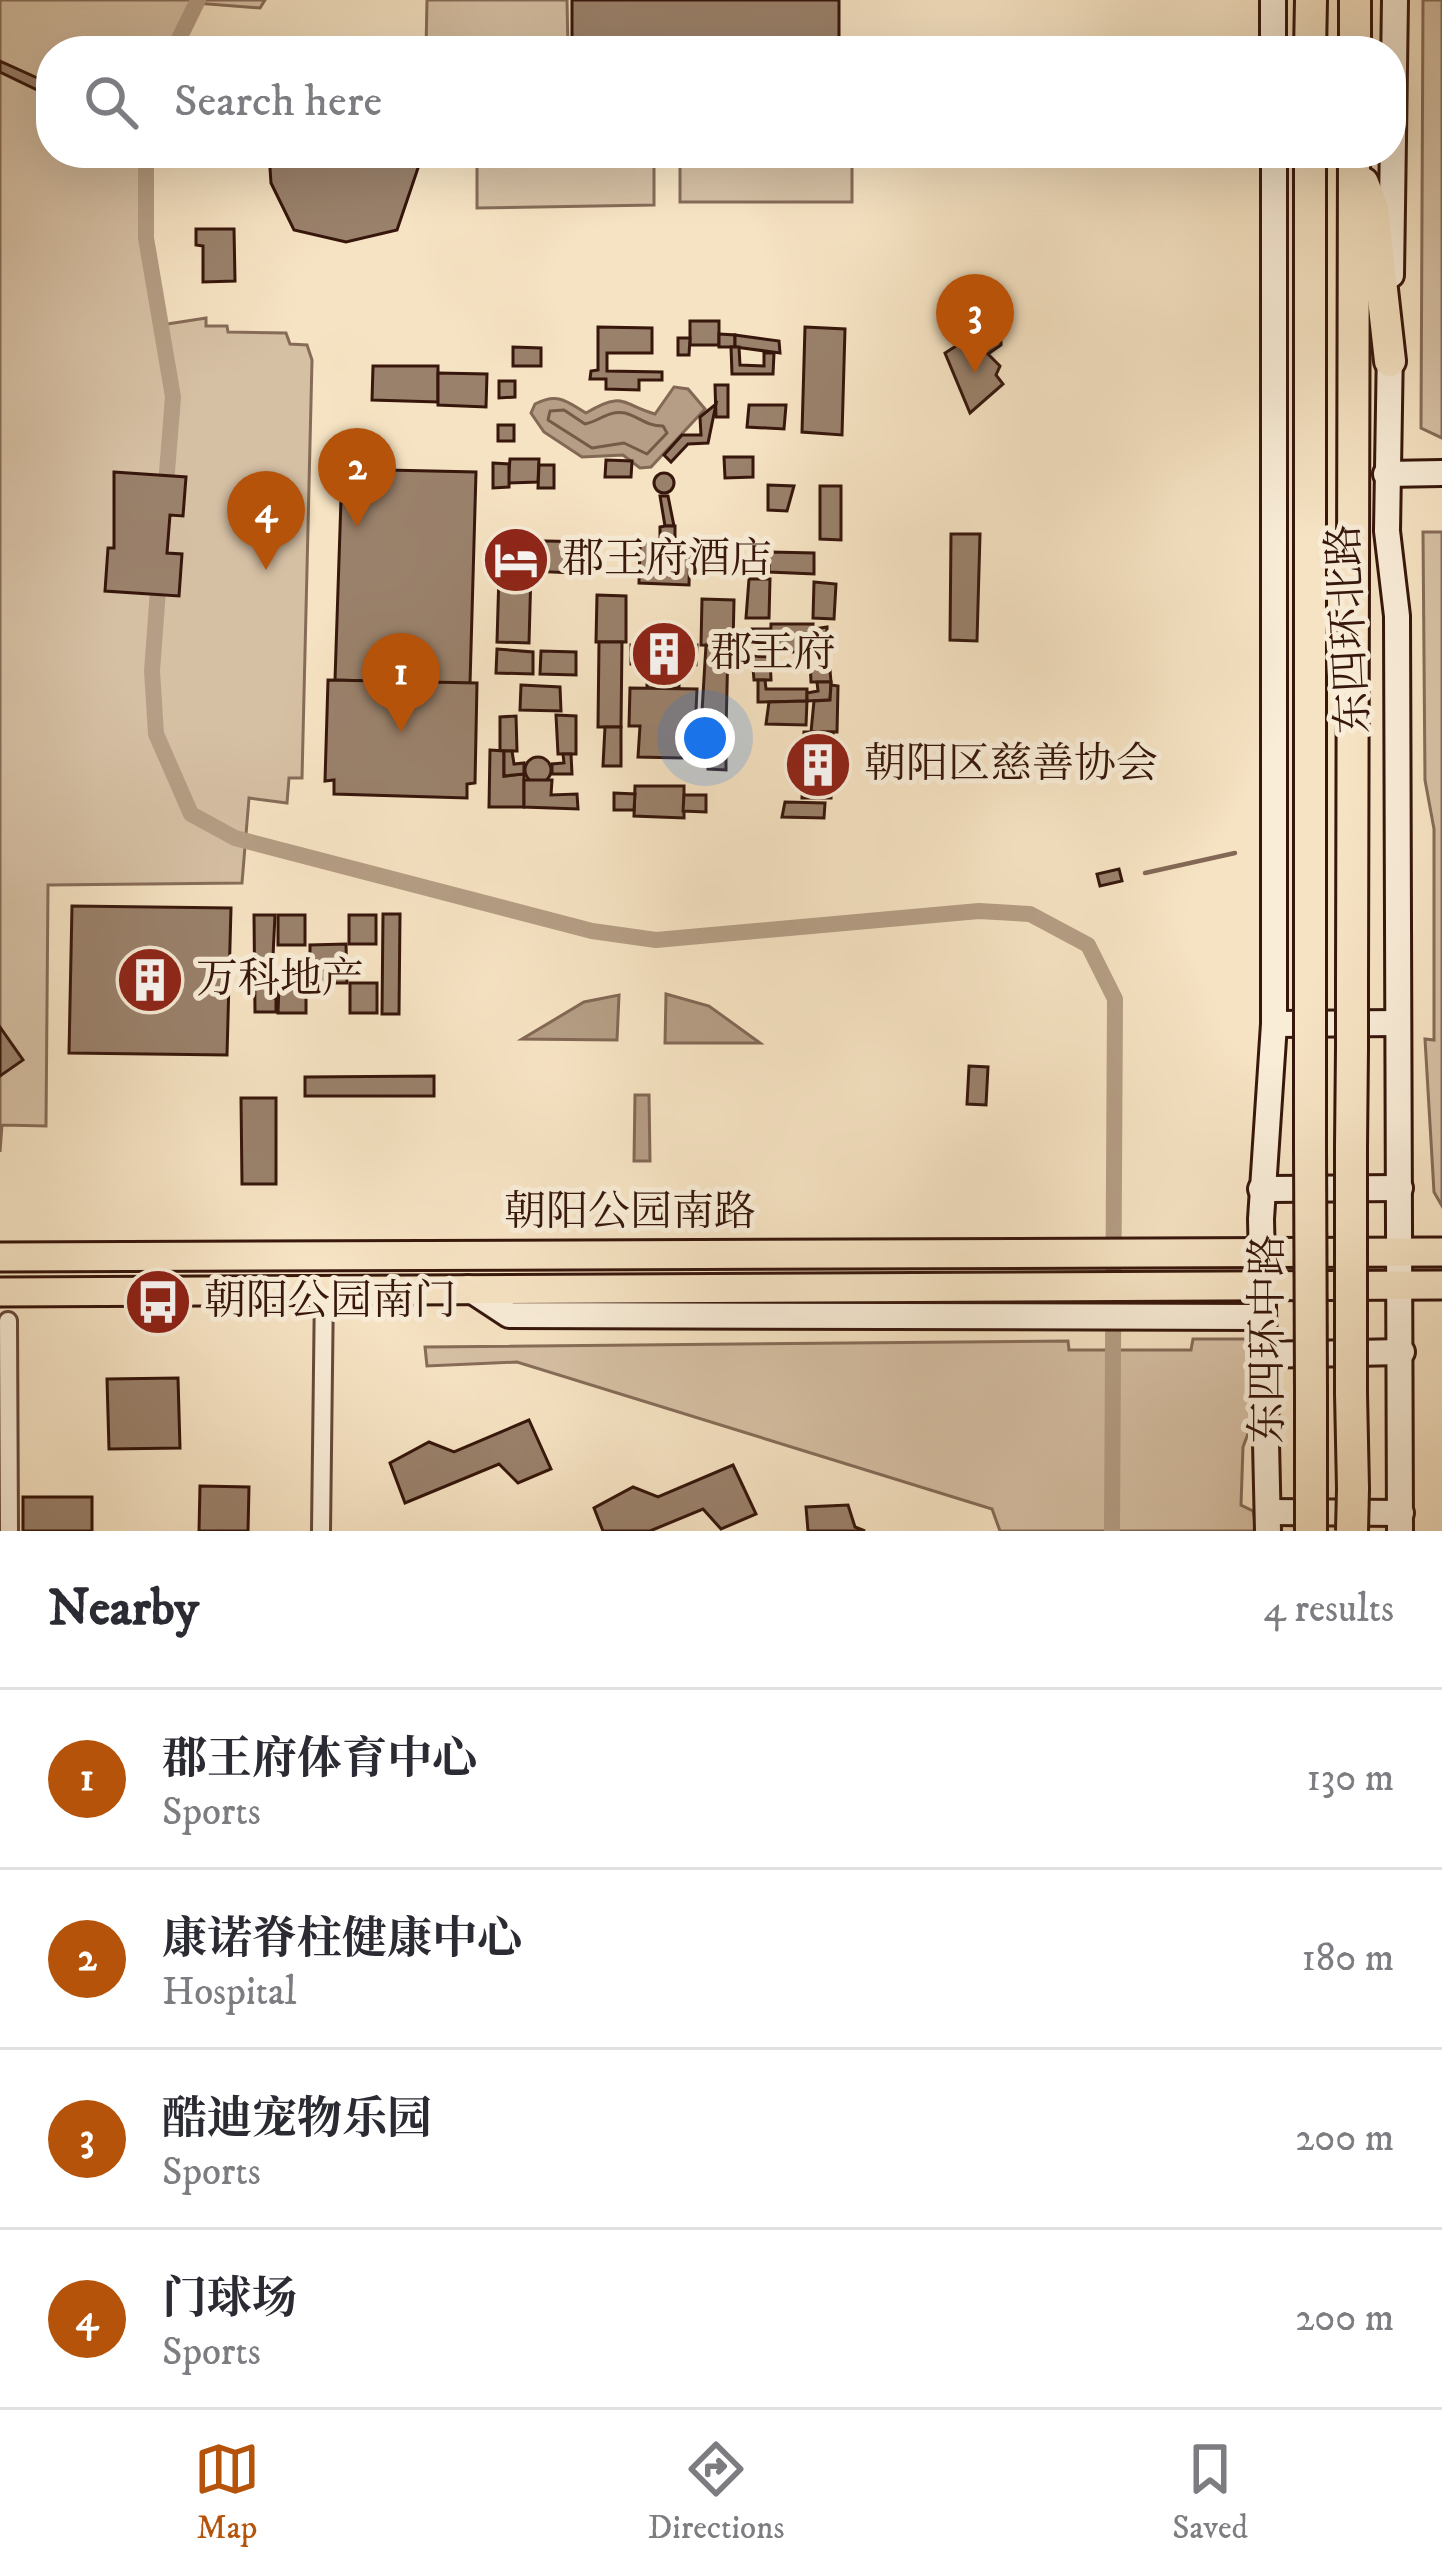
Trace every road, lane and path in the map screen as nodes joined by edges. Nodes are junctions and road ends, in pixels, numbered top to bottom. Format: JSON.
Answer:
{"nodes":[{"id":1,"x":1273,"y":0,"type":"edge"},
{"id":2,"x":1310,"y":0,"type":"edge"},
{"id":3,"x":1395,"y":0,"type":"edge"},
{"id":4,"x":1357,"y":6,"type":"edge"},
{"id":5,"x":1273,"y":36,"type":"edge"},
{"id":6,"x":1310,"y":36,"type":"edge"},
{"id":7,"x":1356,"y":36,"type":"edge"},
{"id":8,"x":1395,"y":36,"type":"edge"},
{"id":9,"x":1274,"y":168,"type":"edge"},
{"id":10,"x":1310,"y":168,"type":"edge"},
{"id":11,"x":1354,"y":168,"type":"edge"},
{"id":12,"x":1358,"y":168,"type":"edge"},
{"id":13,"x":1393,"y":168,"type":"edge"},
{"id":14,"x":1390,"y":361,"type":"junction"},
{"id":15,"x":1442,"y":473,"type":"edge"},
{"id":16,"x":1386,"y":475,"type":"junction"},
{"id":17,"x":1399,"y":1023,"type":"junction"},
{"id":18,"x":1274,"y":1024,"type":"junction"},
{"id":19,"x":1310,"y":1148,"type":"joint"},
{"id":20,"x":1400,"y":1188,"type":"junction"},
{"id":21,"x":1261,"y":1189,"type":"junction"},
{"id":22,"x":1442,"y":1252,"type":"edge"},
{"id":23,"x":1261,"y":1254,"type":"junction"},
{"id":24,"x":1399,"y":1254,"type":"junction"},
{"id":25,"x":0,"y":1257,"type":"edge"},
{"id":26,"x":1442,"y":1285,"type":"edge"},
{"id":27,"x":1400,"y":1287,"type":"junction"},
{"id":28,"x":324,"y":1288,"type":"junction"},
{"id":29,"x":467,"y":1288,"type":"junction"},
{"id":30,"x":1261,"y":1288,"type":"junction"},
{"id":31,"x":0,"y":1292,"type":"edge"},
{"id":32,"x":1162,"y":1303,"type":"junction"},
{"id":33,"x":1262,"y":1317,"type":"junction"},
{"id":34,"x":8,"y":1321,"type":"dead end"},
{"id":35,"x":1402,"y":1352,"type":"junction"},
{"id":36,"x":1264,"y":1355,"type":"junction"},
{"id":37,"x":1351,"y":1393,"type":"joint"},
{"id":38,"x":1268,"y":1521,"type":"edge"},
{"id":39,"x":1401,"y":1522,"type":"edge"},
{"id":40,"x":9,"y":1531,"type":"edge"},
{"id":41,"x":321,"y":1531,"type":"edge"},
{"id":42,"x":1311,"y":1531,"type":"edge"},
{"id":43,"x":1352,"y":1531,"type":"edge"}],
"edges":[{"from":1,"to":5,"type":"street"},
{"from":2,"to":6,"type":"highway"},
{"from":3,"to":8,"type":"street","name":"东四环北路"},
{"from":4,"to":7,"type":"highway"},
{"from":9,"to":18,"type":"street","name":"东四环北路"},
{"from":10,"to":19,"type":"highway","name":"东四环北路","bridge":true},
{"from":11,"to":37,"type":"highway","name":"东四环北路","bridge":true},
{"from":12,"to":14,"type":"highway"},
{"from":13,"to":14,"type":"street","name":"东四环北路"},
{"from":14,"to":16,"type":"street","name":"东四环北路"},
{"from":15,"to":16,"type":"street"},
{"from":16,"to":17,"type":"street","name":"东四环北路"},
{"from":17,"to":18,"type":"street"},
{"from":17,"to":20,"type":"street","name":"东四环北路"},
{"from":18,"to":21,"type":"street","name":"东四环北路"},
{"from":19,"to":42,"type":"highway","name":"东四环中路","bridge":true},
{"from":20,"to":21,"type":"street"},
{"from":20,"to":24,"type":"street","name":"东四环北路"},
{"from":21,"to":23,"type":"street","name":"东四环北路"},
{"from":22,"to":24,"type":"main road","name":"朝阳公园南路"},
{"from":23,"to":24,"type":"main road","name":"朝阳公园南路"},
{"from":23,"to":25,"type":"main road","name":"朝阳公园南路"},
{"from":23,"to":30,"type":"street","name":"东四环北路"},
{"from":24,"to":27,"type":"street","name":"东四环北路"},
{"from":26,"to":27,"type":"main road","name":"朝阳公园南路"},
{"from":27,"to":30,"type":"main road","name":"朝阳公园南路"},
{"from":27,"to":35,"type":"street"},
{"from":28,"to":29,"type":"main road","name":"朝阳公园南路"},
{"from":28,"to":31,"type":"main road","name":"朝阳公园南路"},
{"from":28,"to":41,"type":"street"},
{"from":29,"to":32,"type":"main road","name":"朝阳公园南路"},
{"from":29,"to":32,"type":"street","name":"朝阳公园南路"},
{"from":30,"to":32,"type":"main road","name":"朝阳公园南路"},
{"from":30,"to":33,"type":"street","name":"东四环中路"},
{"from":32,"to":33,"type":"street","name":"朝阳公园南路"},
{"from":33,"to":36,"type":"street","name":"东四环中路"},
{"from":34,"to":40,"type":"street"},
{"from":35,"to":36,"type":"street"},
{"from":35,"to":39,"type":"street"},
{"from":36,"to":38,"type":"street","name":"东四环中路"},
{"from":37,"to":43,"type":"highway","name":"东四环中路","bridge":true},
{"from":38,"to":39,"type":"street"}]}
